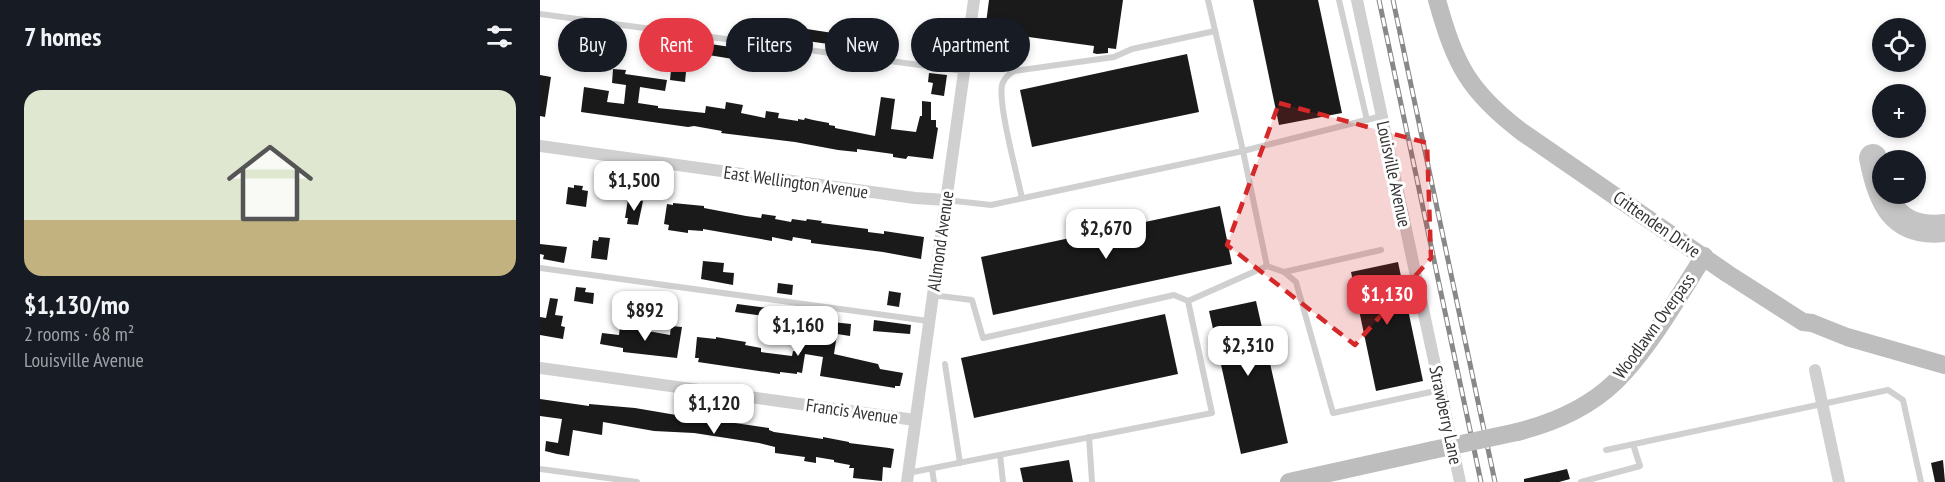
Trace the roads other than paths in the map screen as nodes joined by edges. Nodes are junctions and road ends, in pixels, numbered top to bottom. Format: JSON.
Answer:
{"nodes":[{"id":1,"x":974,"y":0,"type":"edge"},
{"id":2,"x":1208,"y":0,"type":"edge"},
{"id":3,"x":1339,"y":0,"type":"edge"},
{"id":4,"x":1357,"y":0,"type":"edge"},
{"id":5,"x":1437,"y":0,"type":"edge"},
{"id":6,"x":540,"y":14,"type":"edge"},
{"id":7,"x":971,"y":18,"type":"edge"},
{"id":8,"x":1215,"y":31,"type":"junction"},
{"id":9,"x":911,"y":64,"type":"edge"},
{"id":10,"x":964,"y":72,"type":"edge"},
{"id":11,"x":1383,"y":116,"type":"junction"},
{"id":12,"x":1367,"y":120,"type":"junction"},
{"id":13,"x":540,"y":146,"type":"edge"},
{"id":14,"x":1243,"y":151,"type":"junction"},
{"id":15,"x":1022,"y":198,"type":"junction"},
{"id":16,"x":946,"y":200,"type":"junction"},
{"id":17,"x":1381,"y":250,"type":"dead end"},
{"id":18,"x":1704,"y":256,"type":"junction"},
{"id":19,"x":1267,"y":266,"type":"junction"},
{"id":20,"x":540,"y":268,"type":"edge"},
{"id":21,"x":1284,"y":272,"type":"junction"},
{"id":22,"x":932,"y":295,"type":"junction"},
{"id":23,"x":1188,"y":301,"type":"junction"},
{"id":24,"x":928,"y":321,"type":"junction"},
{"id":25,"x":1432,"y":348,"type":"joint"},
{"id":26,"x":945,"y":364,"type":"dead end"},
{"id":27,"x":1945,"y":365,"type":"edge"},
{"id":28,"x":540,"y":368,"type":"edge"},
{"id":29,"x":1815,"y":370,"type":"dead end"},
{"id":30,"x":1441,"y":390,"type":"junction"},
{"id":31,"x":1823,"y":402,"type":"junction"},
{"id":32,"x":915,"y":420,"type":"junction"},
{"id":33,"x":1089,"y":437,"type":"junction"},
{"id":34,"x":1633,"y":444,"type":"junction"},
{"id":35,"x":1606,"y":450,"type":"dead end"},
{"id":36,"x":1000,"y":455,"type":"junction"},
{"id":37,"x":960,"y":463,"type":"junction"},
{"id":38,"x":932,"y":468,"type":"junction"},
{"id":39,"x":540,"y":469,"type":"edge"},
{"id":40,"x":907,"y":478,"type":"edge"},
{"id":41,"x":637,"y":482,"type":"edge"},
{"id":42,"x":934,"y":482,"type":"edge"},
{"id":43,"x":1003,"y":482,"type":"edge"},
{"id":44,"x":1092,"y":482,"type":"edge"},
{"id":45,"x":1289,"y":482,"type":"edge"},
{"id":46,"x":1460,"y":482,"type":"edge"},
{"id":47,"x":1581,"y":482,"type":"edge"},
{"id":48,"x":1839,"y":482,"type":"edge"},
{"id":49,"x":1920,"y":482,"type":"edge"}],
"edges":[{"from":1,"to":7,"type":"street","name":"Allmond Avenue"},
{"from":2,"to":8,"type":"lane"},
{"from":3,"to":12,"type":"lane"},
{"from":4,"to":11,"type":"street","name":"Louisville Avenue"},
{"from":5,"to":18,"type":"main road","name":"Crittenden Drive"},
{"from":6,"to":9,"type":"lane"},
{"from":8,"to":14,"type":"lane"},
{"from":8,"to":15,"type":"lane"},
{"from":10,"to":16,"type":"street","name":"Allmond Avenue"},
{"from":11,"to":12,"type":"lane"},
{"from":11,"to":25,"type":"street","name":"Louisville Avenue"},
{"from":12,"to":14,"type":"lane"},
{"from":13,"to":16,"type":"street","name":"East Wellington Avenue"},
{"from":14,"to":15,"type":"lane"},
{"from":14,"to":19,"type":"lane"},
{"from":15,"to":16,"type":"lane"},
{"from":16,"to":22,"type":"street","name":"Allmond Avenue"},
{"from":17,"to":21,"type":"lane"},
{"from":18,"to":27,"type":"main road","name":"Crittenden Drive"},
{"from":18,"to":45,"type":"main road","name":"Woodlawn Overpass","bridge":true},
{"from":19,"to":21,"type":"lane"},
{"from":19,"to":23,"type":"lane"},
{"from":20,"to":24,"type":"lane"},
{"from":21,"to":30,"type":"lane"},
{"from":22,"to":23,"type":"lane"},
{"from":22,"to":24,"type":"street","name":"Allmond Avenue"},
{"from":23,"to":33,"type":"lane"},
{"from":24,"to":32,"type":"street","name":"Allmond Avenue"},
{"from":25,"to":30,"type":"street","name":"Strawberry Lane"},
{"from":26,"to":37,"type":"lane"},
{"from":28,"to":32,"type":"street","name":"Francis Avenue"},
{"from":29,"to":31,"type":"street"},
{"from":30,"to":46,"type":"street","name":"Strawberry Lane"},
{"from":31,"to":34,"type":"lane"},
{"from":31,"to":48,"type":"street"},
{"from":31,"to":49,"type":"lane"},
{"from":32,"to":40,"type":"street","name":"Allmond Avenue"},
{"from":33,"to":36,"type":"lane"},
{"from":33,"to":44,"type":"lane"},
{"from":34,"to":35,"type":"lane"},
{"from":34,"to":47,"type":"lane"},
{"from":36,"to":37,"type":"lane"},
{"from":36,"to":43,"type":"lane"},
{"from":37,"to":38,"type":"lane"},
{"from":38,"to":40,"type":"lane"},
{"from":38,"to":42,"type":"lane"},
{"from":39,"to":41,"type":"lane"}]}
